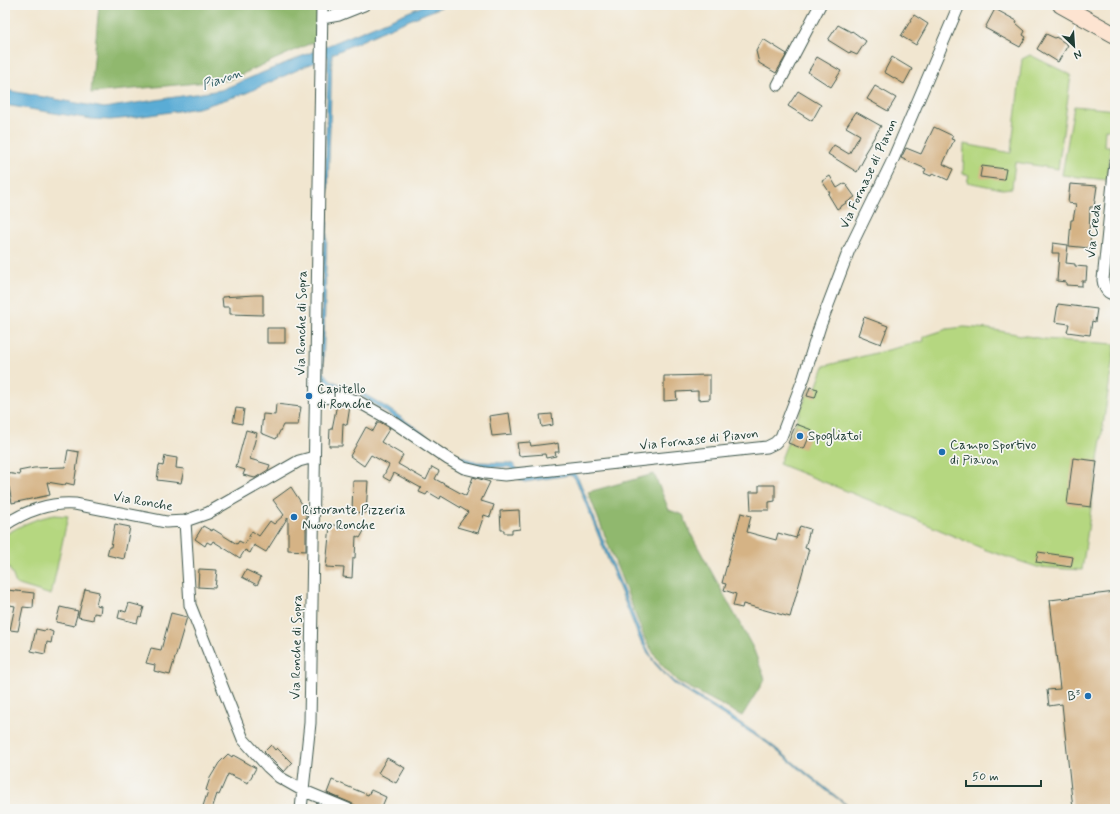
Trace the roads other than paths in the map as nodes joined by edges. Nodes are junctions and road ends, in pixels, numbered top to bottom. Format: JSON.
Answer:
{"nodes":[{"id":1,"x":322,"y":5,"type":"edge"},
{"id":2,"x":364,"y":5,"type":"edge"},
{"id":3,"x":820,"y":5,"type":"edge"},
{"id":4,"x":959,"y":5,"type":"edge"},
{"id":5,"x":1061,"y":5,"type":"edge"},
{"id":6,"x":322,"y":18,"type":"junction"},
{"id":7,"x":1115,"y":35,"type":"edge"},
{"id":8,"x":778,"y":85,"type":"dead end"},
{"id":9,"x":1115,"y":164,"type":"edge"},
{"id":10,"x":1115,"y":294,"type":"edge"},
{"id":11,"x":315,"y":398,"type":"junction"},
{"id":12,"x":314,"y":457,"type":"junction"},
{"id":13,"x":186,"y":522,"type":"junction"},
{"id":14,"x":5,"y":525,"type":"edge"},
{"id":15,"x":302,"y":790,"type":"junction"},
{"id":16,"x":301,"y":809,"type":"edge"},
{"id":17,"x":348,"y":809,"type":"edge"}],
"edges":[{"from":1,"to":6,"type":"street","name":"Via Ronche di Sopra"},
{"from":2,"to":6,"type":"street"},
{"from":3,"to":8,"type":"street"},
{"from":4,"to":11,"type":"street","name":"Via Fornase di Piavon"},
{"from":5,"to":7,"type":"main road"},
{"from":6,"to":11,"type":"street","name":"Via Ronche di Sopra"},
{"from":9,"to":10,"type":"street","name":"Via Creda"},
{"from":11,"to":12,"type":"street","name":"Via Ronche di Sopra"},
{"from":12,"to":13,"type":"street","name":"Via Ronche"},
{"from":12,"to":15,"type":"street","name":"Via Ronche di Sopra"},
{"from":13,"to":14,"type":"street","name":"Via Ronche"},
{"from":13,"to":15,"type":"street"},
{"from":15,"to":16,"type":"street","name":"Via Ronche di Sopra"},
{"from":15,"to":17,"type":"street"}]}
